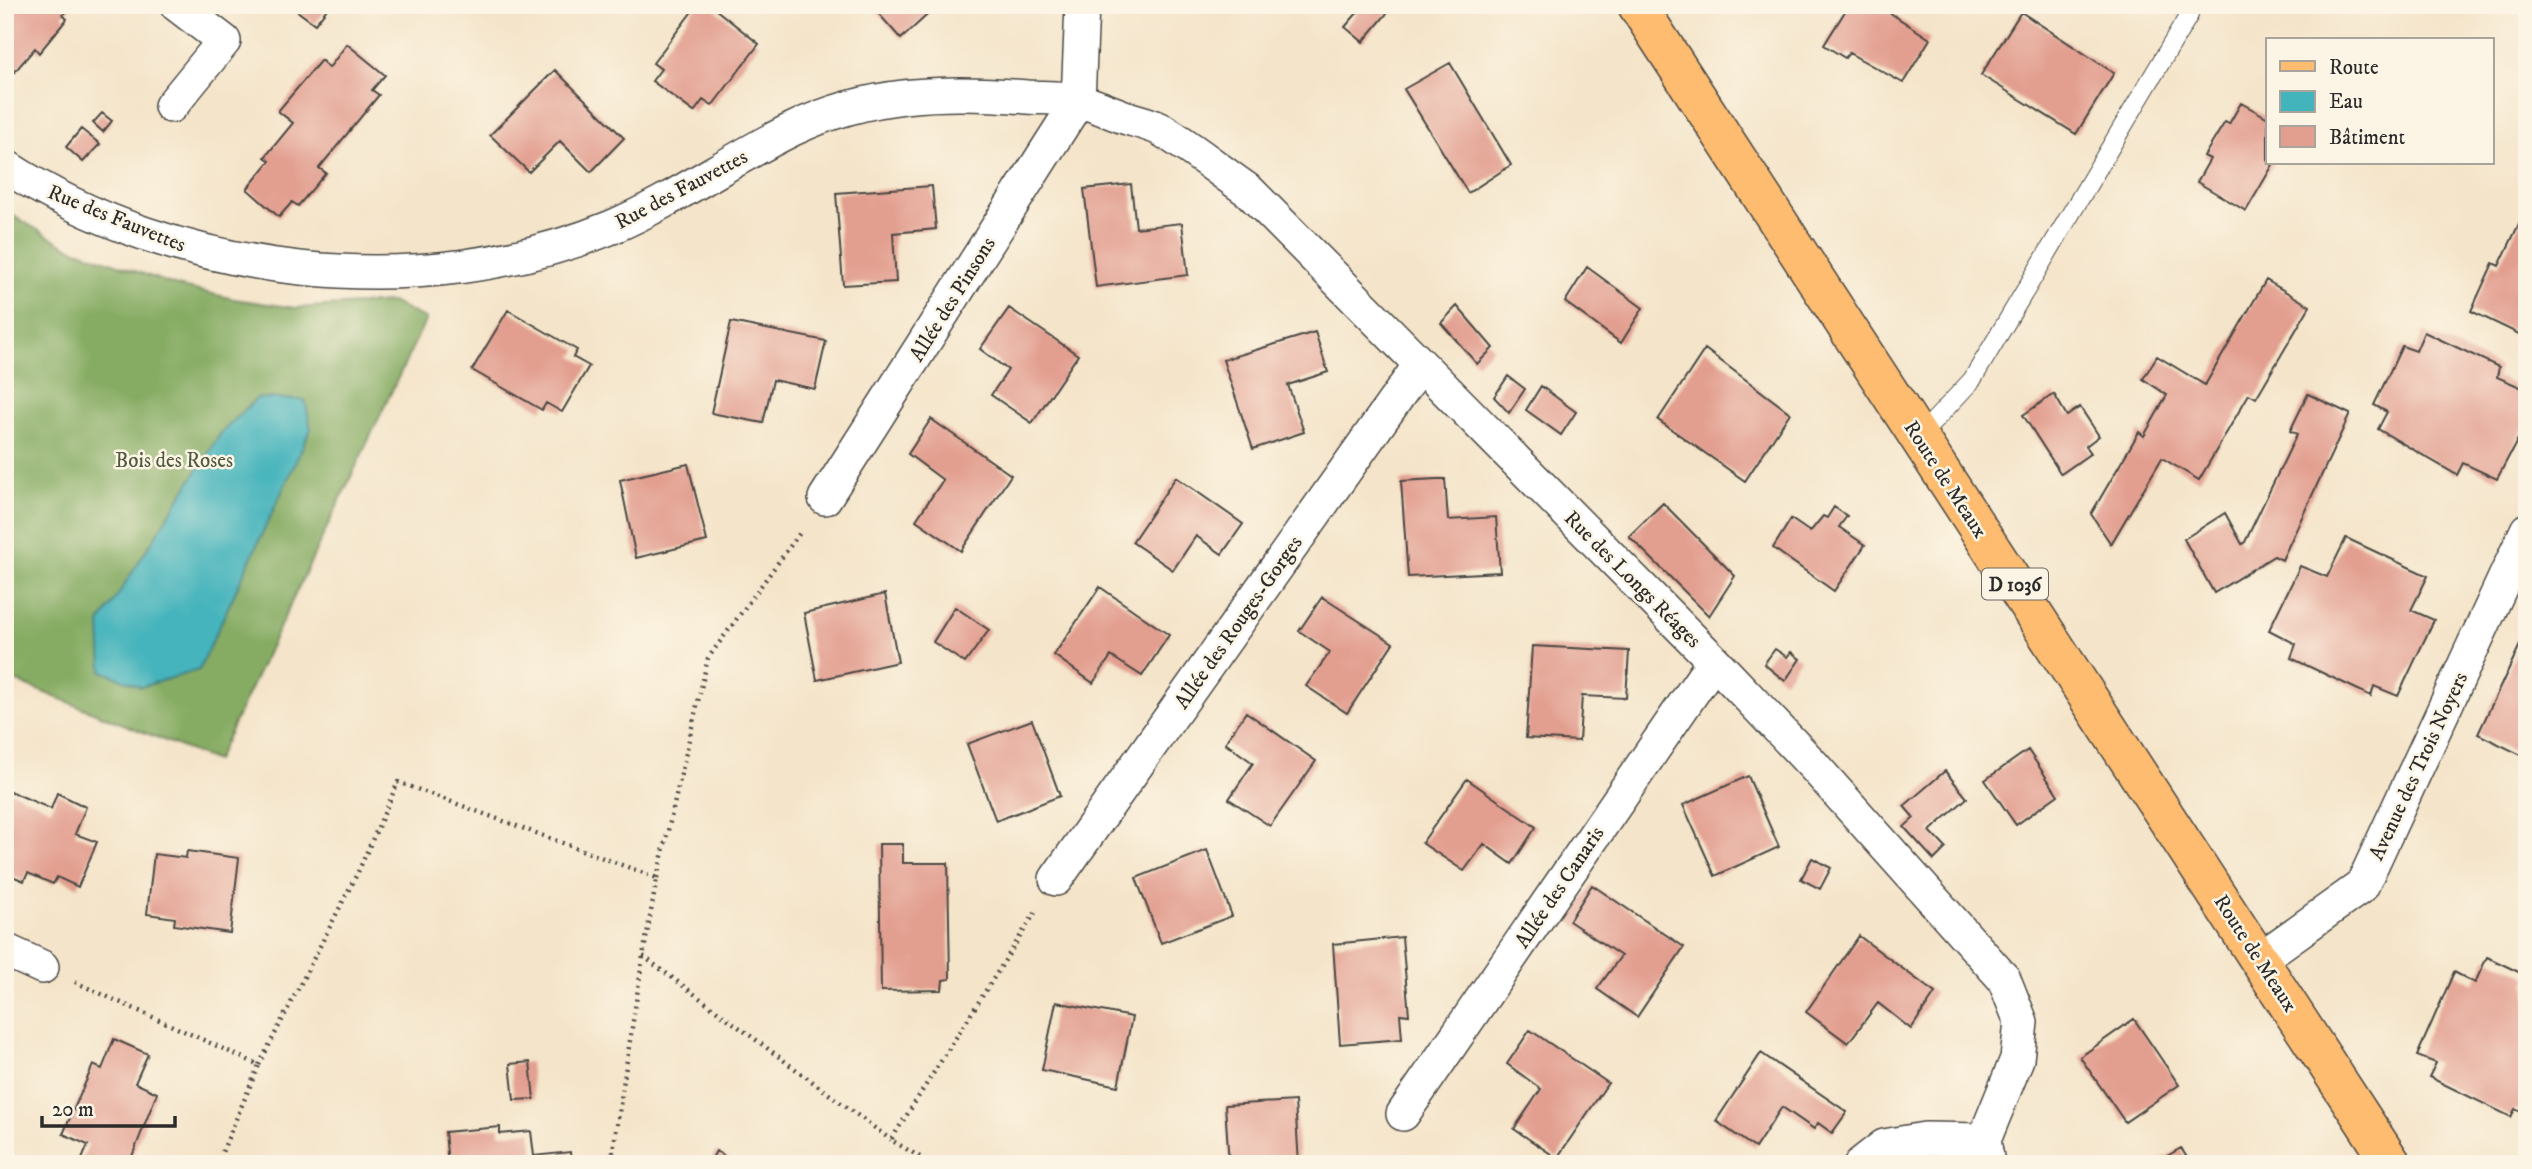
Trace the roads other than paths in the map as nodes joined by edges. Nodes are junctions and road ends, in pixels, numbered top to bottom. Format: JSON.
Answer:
{"nodes":[{"id":1,"x":177,"y":5,"type":"edge"},
{"id":2,"x":1082,"y":5,"type":"edge"},
{"id":3,"x":1637,"y":5,"type":"edge"},
{"id":4,"x":2189,"y":15,"type":"dead end"},
{"id":5,"x":1078,"y":101,"type":"junction"},
{"id":6,"x":171,"y":106,"type":"dead end"},
{"id":7,"x":5,"y":166,"type":"edge"},
{"id":8,"x":1420,"y":365,"type":"junction"},
{"id":9,"x":1919,"y":437,"type":"junction"},
{"id":10,"x":825,"y":498,"type":"road end"},
{"id":11,"x":2527,"y":530,"type":"edge"},
{"id":12,"x":1714,"y":661,"type":"junction"},
{"id":13,"x":1056,"y":879,"type":"road end"},
{"id":14,"x":5,"y":950,"type":"edge"},
{"id":15,"x":2259,"y":959,"type":"junction"},
{"id":16,"x":42,"y":967,"type":"road end"},
{"id":17,"x":1403,"y":1114,"type":"dead end"},
{"id":18,"x":1986,"y":1152,"type":"edge"},
{"id":19,"x":1861,"y":1164,"type":"edge"},
{"id":20,"x":2392,"y":1164,"type":"edge"}],
"edges":[{"from":1,"to":6,"type":"street"},
{"from":2,"to":5,"type":"street"},
{"from":3,"to":9,"type":"main road","name":"Route de Meaux","number":"D 1036"},
{"from":4,"to":9,"type":"lane"},
{"from":5,"to":7,"type":"street","name":"Rue des Fauvettes"},
{"from":5,"to":8,"type":"street","name":"Rue des Longs Réages"},
{"from":5,"to":10,"type":"street","name":"Allée des Pinsons"},
{"from":8,"to":12,"type":"street","name":"Rue des Longs Réages"},
{"from":8,"to":13,"type":"street","name":"Allée des Rouges-Gorges"},
{"from":9,"to":15,"type":"main road","name":"Route de Meaux","number":"D 1036"},
{"from":11,"to":15,"type":"street","name":"Avenue des Trois Noyers"},
{"from":12,"to":17,"type":"street","name":"Allée des Canaris"},
{"from":12,"to":18,"type":"street","name":"Rue des Longs Réages"},
{"from":14,"to":16,"type":"street"},
{"from":15,"to":20,"type":"main road","name":"Route de Meaux","number":"D 1036"},
{"from":18,"to":19,"type":"street"}]}
